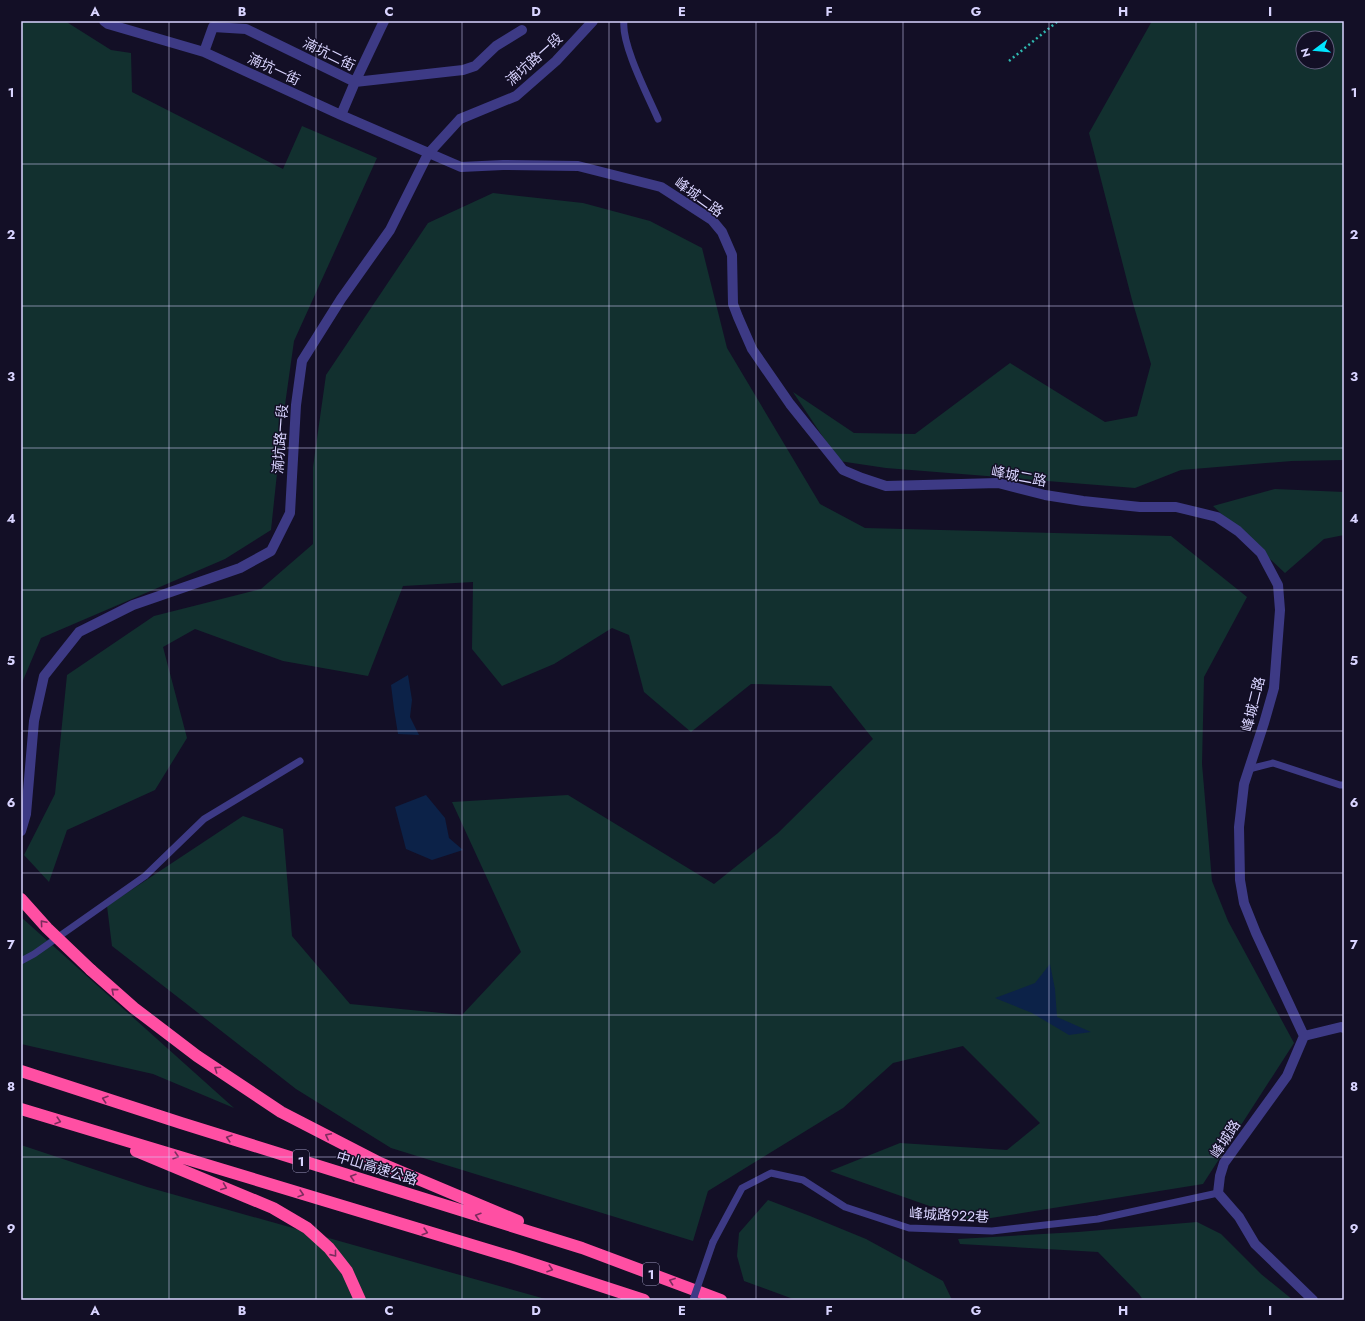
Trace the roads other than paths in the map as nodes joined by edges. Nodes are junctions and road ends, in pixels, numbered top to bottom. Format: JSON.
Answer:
{"nodes":[{"id":1,"x":104,"y":21,"type":"edge"},
{"id":2,"x":384,"y":21,"type":"edge"},
{"id":3,"x":593,"y":21,"type":"edge"},
{"id":4,"x":624,"y":21,"type":"edge"},
{"id":5,"x":522,"y":30,"type":"dead end"},
{"id":6,"x":204,"y":52,"type":"junction"},
{"id":7,"x":355,"y":82,"type":"junction"},
{"id":8,"x":341,"y":115,"type":"junction"},
{"id":9,"x":658,"y":119,"type":"dead end"},
{"id":10,"x":428,"y":154,"type":"junction"},
{"id":11,"x":300,"y":761,"type":"dead end"},
{"id":12,"x":1249,"y":770,"type":"junction"},
{"id":13,"x":1344,"y":785,"type":"edge"},
{"id":14,"x":21,"y":831,"type":"edge"},
{"id":15,"x":21,"y":899,"type":"edge"},
{"id":16,"x":21,"y":961,"type":"edge"},
{"id":17,"x":1344,"y":1028,"type":"edge"},
{"id":18,"x":1304,"y":1036,"type":"junction"},
{"id":19,"x":21,"y":1071,"type":"edge"},
{"id":20,"x":21,"y":1109,"type":"edge"},
{"id":21,"x":99,"y":1133,"type":"junction"},
{"id":22,"x":1218,"y":1193,"type":"junction"},
{"id":23,"x":582,"y":1248,"type":"junction"},
{"id":24,"x":360,"y":1300,"type":"edge"},
{"id":25,"x":644,"y":1300,"type":"edge"},
{"id":26,"x":693,"y":1300,"type":"edge"},
{"id":27,"x":721,"y":1300,"type":"edge"},
{"id":28,"x":1313,"y":1300,"type":"edge"}],
"edges":[{"from":1,"to":6,"type":"street","name":"湳坑一街"},
{"from":2,"to":7,"type":"street"},
{"from":3,"to":10,"type":"street","name":"湳坑路一段"},
{"from":4,"to":9,"type":"lane"},
{"from":5,"to":7,"type":"street","name":"湳坑二街"},
{"from":6,"to":7,"type":"street","name":"湳坑二街"},
{"from":6,"to":8,"type":"street","name":"湳坑一街"},
{"from":7,"to":8,"type":"street"},
{"from":8,"to":10,"type":"street","name":"湳坑一街"},
{"from":10,"to":12,"type":"street","name":"峰城二路"},
{"from":10,"to":14,"type":"street","name":"湳坑路一段"},
{"from":11,"to":16,"type":"lane"},
{"from":12,"to":13,"type":"lane"},
{"from":12,"to":18,"type":"street","name":"峰城二路"},
{"from":23,"to":15,"type":"highway","one_way":true,"bridge":true},
{"from":17,"to":18,"type":"street"},
{"from":18,"to":22,"type":"street","name":"峰城路"},
{"from":23,"to":19,"type":"highway","name":"中山高速公路","number":"1","one_way":true},
{"from":20,"to":21,"type":"highway","number":"1","one_way":true},
{"from":21,"to":24,"type":"highway","one_way":true},
{"from":21,"to":25,"type":"highway","number":"1","one_way":true},
{"from":22,"to":26,"type":"lane","name":"峰城路922巷","bridge":true},
{"from":22,"to":28,"type":"street"},
{"from":27,"to":23,"type":"highway","name":"中山高速公路","number":"1","one_way":true}]}
